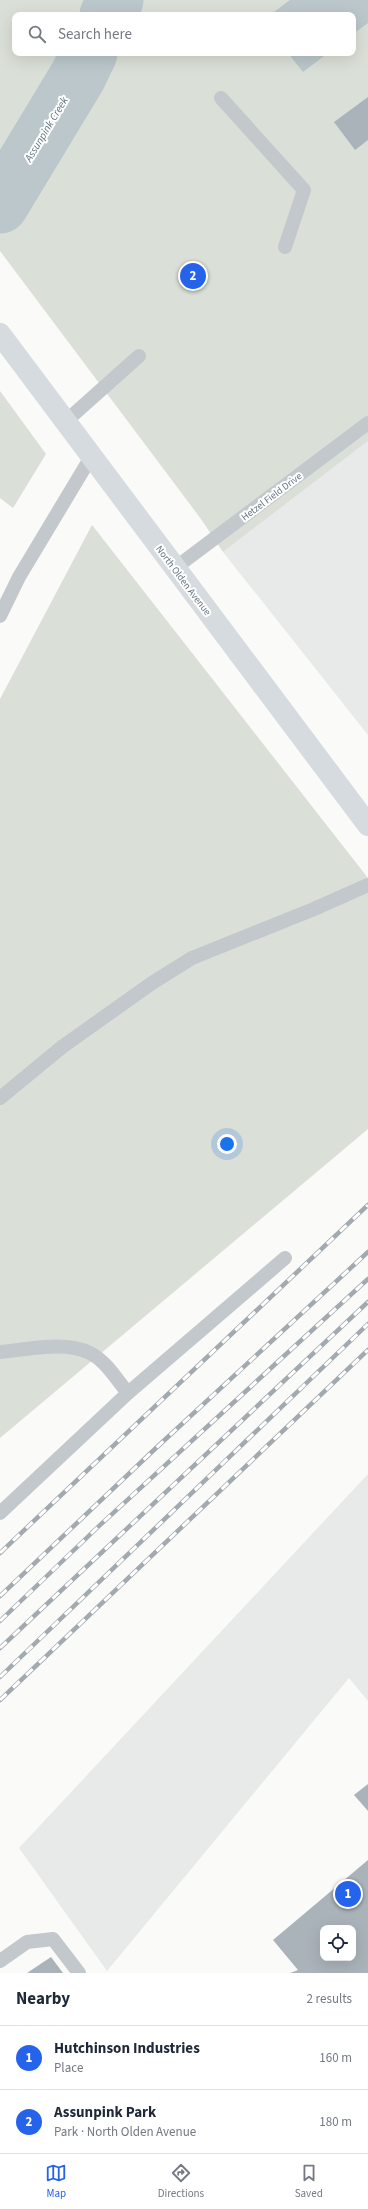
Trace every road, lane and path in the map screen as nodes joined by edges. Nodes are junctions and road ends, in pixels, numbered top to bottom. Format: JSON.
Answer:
{"nodes":[{"id":1,"x":221,"y":98,"type":"dead end"},
{"id":2,"x":285,"y":247,"type":"dead end"},
{"id":3,"x":0,"y":335,"type":"edge"},
{"id":4,"x":139,"y":356,"type":"dead end"},
{"id":5,"x":65,"y":422,"type":"junction"},
{"id":6,"x":368,"y":423,"type":"edge"},
{"id":7,"x":91,"y":457,"type":"junction"},
{"id":8,"x":175,"y":568,"type":"junction"},
{"id":9,"x":0,"y":616,"type":"edge"},
{"id":10,"x":368,"y":825,"type":"edge"},
{"id":11,"x":368,"y":884,"type":"edge"},
{"id":12,"x":0,"y":1098,"type":"edge"},
{"id":13,"x":285,"y":1258,"type":"dead end"},
{"id":14,"x":0,"y":1352,"type":"edge"},
{"id":15,"x":128,"y":1393,"type":"junction"},
{"id":16,"x":0,"y":1513,"type":"edge"},
{"id":17,"x":0,"y":1961,"type":"edge"},
{"id":18,"x":79,"y":1973,"type":"edge"}],
"edges":[{"from":1,"to":2,"type":"lane"},
{"from":3,"to":5,"type":"main road","name":"North Olden Avenue"},
{"from":4,"to":5,"type":"lane"},
{"from":5,"to":7,"type":"main road","name":"North Olden Avenue"},
{"from":6,"to":8,"type":"lane","name":"Hetzel Field Drive"},
{"from":7,"to":8,"type":"main road","name":"North Olden Avenue"},
{"from":7,"to":9,"type":"lane"},
{"from":8,"to":10,"type":"main road","name":"North Olden Avenue"},
{"from":11,"to":12,"type":"lane"},
{"from":13,"to":15,"type":"lane"},
{"from":14,"to":15,"type":"lane"},
{"from":15,"to":16,"type":"lane"},
{"from":17,"to":18,"type":"lane"}]}
